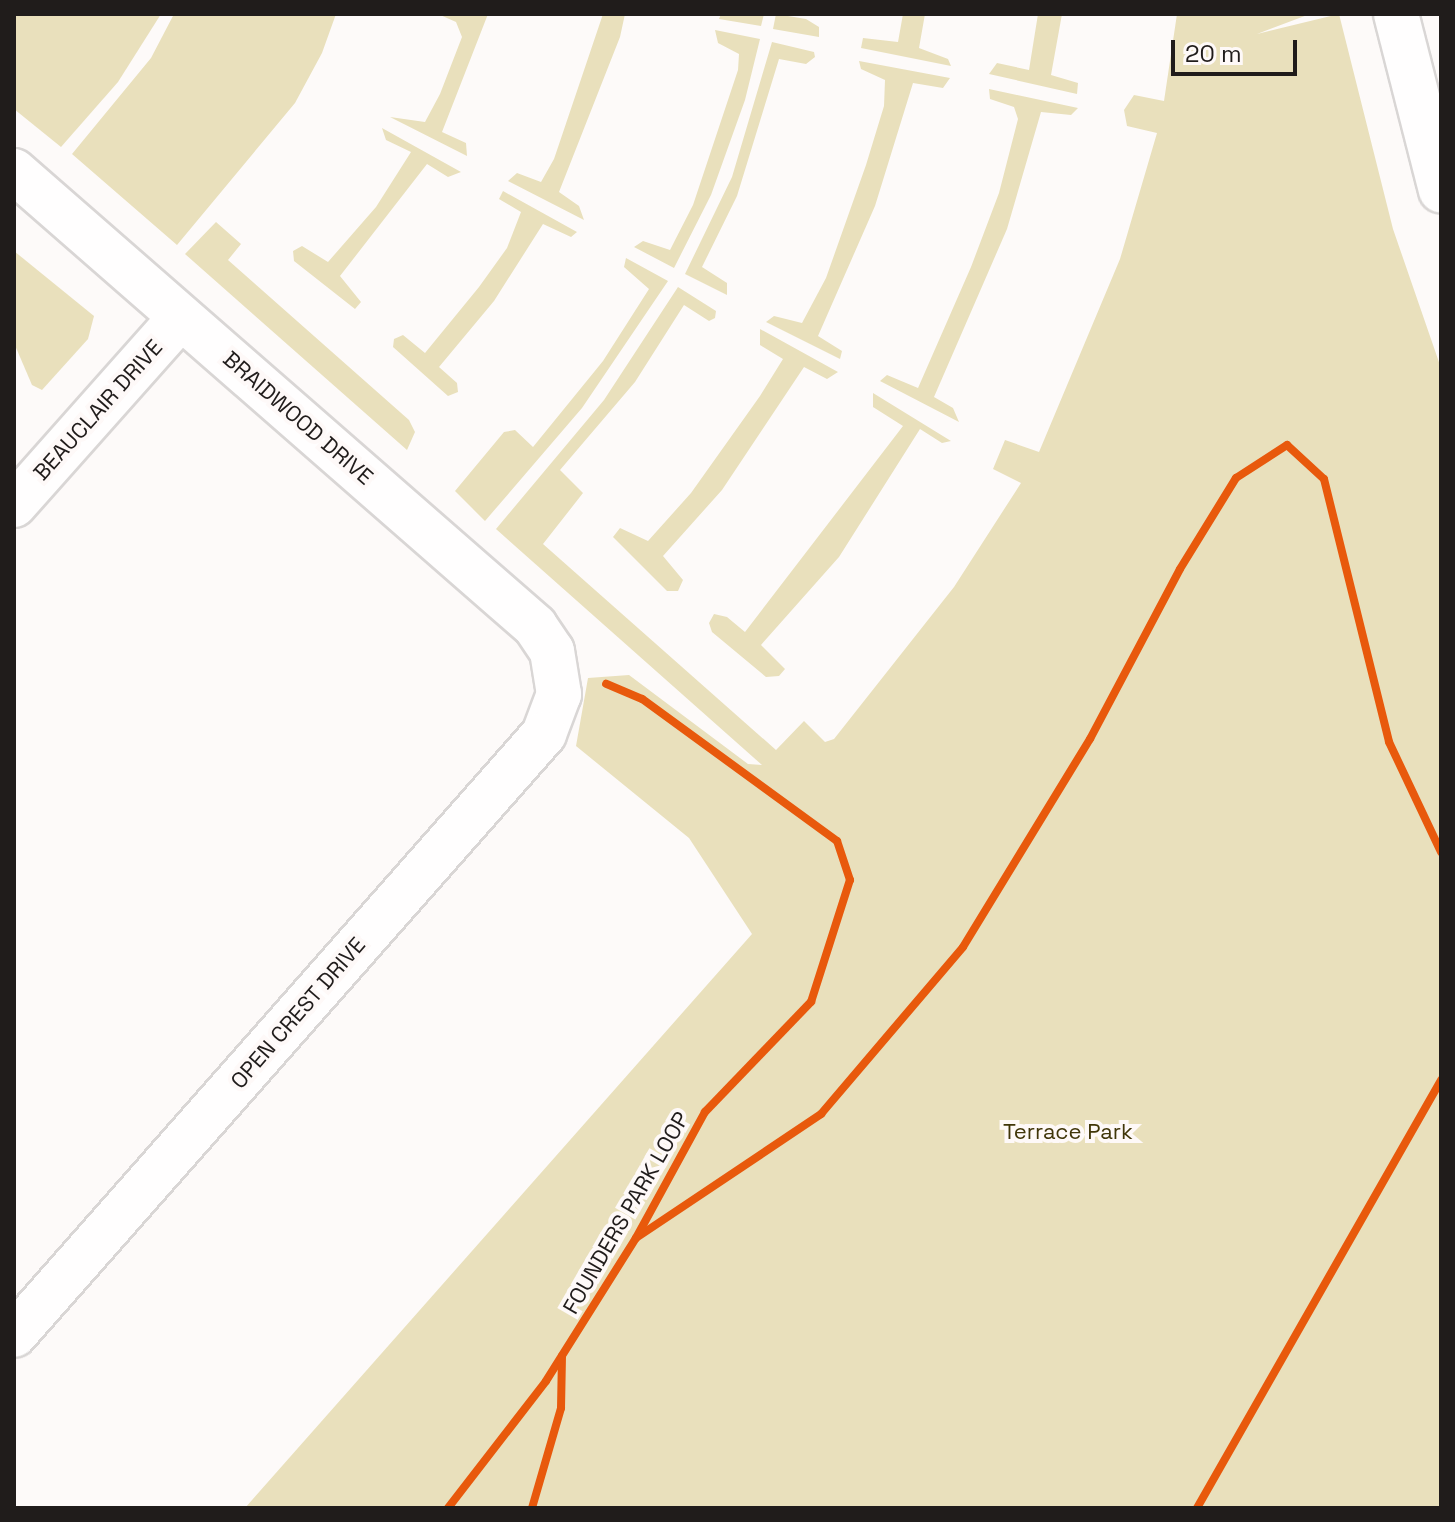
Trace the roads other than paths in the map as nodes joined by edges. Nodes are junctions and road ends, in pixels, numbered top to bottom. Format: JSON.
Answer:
{"nodes":[{"id":1,"x":1396,"y":14,"type":"edge"},
{"id":2,"x":14,"y":171,"type":"edge"},
{"id":3,"x":1441,"y":190,"type":"edge"},
{"id":4,"x":181,"y":317,"type":"junction"},
{"id":5,"x":14,"y":505,"type":"edge"},
{"id":6,"x":559,"y":681,"type":"joint"},
{"id":7,"x":14,"y":1335,"type":"edge"}],
"edges":[{"from":1,"to":3,"type":"street"},
{"from":2,"to":4,"type":"street","name":"BRAIDWOOD DRIVE"},
{"from":4,"to":5,"type":"street","name":"BEAUCLAIR DRIVE"},
{"from":4,"to":6,"type":"street","name":"BRAIDWOOD DRIVE"},
{"from":6,"to":7,"type":"street","name":"OPEN CREST DRIVE"}]}
